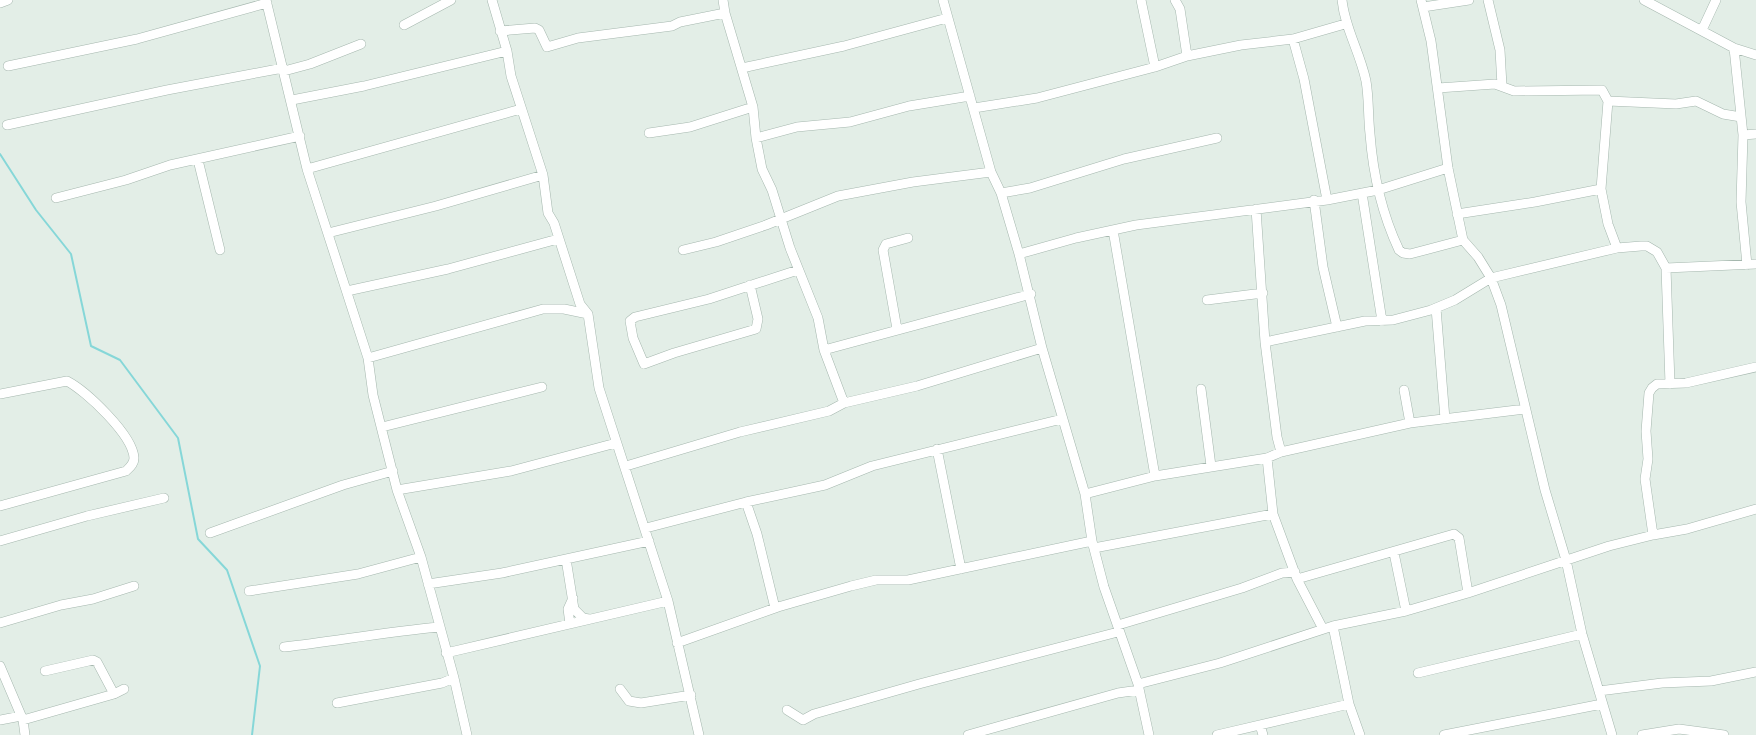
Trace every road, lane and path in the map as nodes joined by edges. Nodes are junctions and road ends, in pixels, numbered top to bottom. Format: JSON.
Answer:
{"nodes":[{"id":1,"x":8,"y":0,"type":"edge"},
{"id":2,"x":450,"y":0,"type":"edge"},
{"id":3,"x":492,"y":0,"type":"edge"},
{"id":4,"x":724,"y":0,"type":"edge"},
{"id":5,"x":943,"y":0,"type":"edge"},
{"id":6,"x":1141,"y":0,"type":"edge"},
{"id":7,"x":1175,"y":0,"type":"edge"},
{"id":8,"x":1342,"y":0,"type":"edge"},
{"id":9,"x":1469,"y":0,"type":"edge"},
{"id":10,"x":1488,"y":0,"type":"edge"},
{"id":11,"x":1644,"y":0,"type":"edge"},
{"id":12,"x":1716,"y":0,"type":"edge"},
{"id":13,"x":267,"y":2,"type":"edge"},
{"id":14,"x":0,"y":3,"type":"edge"},
{"id":15,"x":1422,"y":4,"type":"edge"},
{"id":16,"x":725,"y":14,"type":"junction"},
{"id":17,"x":947,"y":18,"type":"junction"},
{"id":18,"x":1345,"y":24,"type":"junction"},
{"id":19,"x":404,"y":25,"type":"dead end"},
{"id":20,"x":1702,"y":30,"type":"junction"},
{"id":21,"x":500,"y":31,"type":"junction"},
{"id":22,"x":1293,"y":39,"type":"junction"},
{"id":23,"x":361,"y":44,"type":"dead end"},
{"id":24,"x":1734,"y":48,"type":"junction"},
{"id":25,"x":507,"y":51,"type":"junction"},
{"id":26,"x":1756,"y":55,"type":"edge"},
{"id":27,"x":1187,"y":56,"type":"junction"},
{"id":28,"x":8,"y":66,"type":"dead end"},
{"id":29,"x":1155,"y":67,"type":"junction"},
{"id":30,"x":742,"y":68,"type":"junction"},
{"id":31,"x":284,"y":69,"type":"junction"},
{"id":32,"x":1502,"y":86,"type":"junction"},
{"id":33,"x":1438,"y":88,"type":"junction"},
{"id":34,"x":970,"y":96,"type":"junction"},
{"id":35,"x":292,"y":100,"type":"junction"},
{"id":36,"x":1608,"y":101,"type":"junction"},
{"id":37,"x":753,"y":107,"type":"junction"},
{"id":38,"x":974,"y":108,"type":"junction"},
{"id":39,"x":521,"y":109,"type":"junction"},
{"id":40,"x":1740,"y":117,"type":"junction"},
{"id":41,"x":7,"y":125,"type":"dead end"},
{"id":42,"x":649,"y":133,"type":"dead end"},
{"id":43,"x":1756,"y":134,"type":"edge"},
{"id":44,"x":1743,"y":135,"type":"junction"},
{"id":45,"x":300,"y":136,"type":"junction"},
{"id":46,"x":756,"y":138,"type":"junction"},
{"id":47,"x":1217,"y":138,"type":"dead end"},
{"id":48,"x":198,"y":160,"type":"junction"},
{"id":49,"x":1448,"y":168,"type":"junction"},
{"id":50,"x":307,"y":169,"type":"junction"},
{"id":51,"x":991,"y":172,"type":"junction"},
{"id":52,"x":543,"y":175,"type":"junction"},
{"id":53,"x":1601,"y":189,"type":"junction"},
{"id":54,"x":1378,"y":190,"type":"junction"},
{"id":55,"x":1001,"y":193,"type":"junction"},
{"id":56,"x":1362,"y":193,"type":"junction"},
{"id":57,"x":56,"y":198,"type":"dead end"},
{"id":58,"x":1314,"y":200,"type":"junction"},
{"id":59,"x":1327,"y":200,"type":"junction"},
{"id":60,"x":1256,"y":209,"type":"junction"},
{"id":61,"x":1457,"y":214,"type":"junction"},
{"id":62,"x":780,"y":220,"type":"junction"},
{"id":63,"x":1112,"y":230,"type":"junction"},
{"id":64,"x":328,"y":233,"type":"junction"},
{"id":65,"x":908,"y":238,"type":"dead end"},
{"id":66,"x":558,"y":239,"type":"junction"},
{"id":67,"x":1463,"y":240,"type":"junction"},
{"id":68,"x":1617,"y":248,"type":"junction"},
{"id":69,"x":220,"y":250,"type":"dead end"},
{"id":70,"x":683,"y":250,"type":"dead end"},
{"id":71,"x":1020,"y":254,"type":"junction"},
{"id":72,"x":1751,"y":265,"type":"edge"},
{"id":73,"x":1666,"y":268,"type":"junction"},
{"id":74,"x":798,"y":270,"type":"junction"},
{"id":75,"x":1491,"y":278,"type":"junction"},
{"id":76,"x":750,"y":285,"type":"junction"},
{"id":77,"x":347,"y":291,"type":"junction"},
{"id":78,"x":1263,"y":293,"type":"junction"},
{"id":79,"x":1031,"y":294,"type":"junction"},
{"id":80,"x":1208,"y":300,"type":"dead end"},
{"id":81,"x":1436,"y":308,"type":"junction"},
{"id":82,"x":588,"y":314,"type":"junction"},
{"id":83,"x":1382,"y":321,"type":"junction"},
{"id":84,"x":1337,"y":326,"type":"junction"},
{"id":85,"x":897,"y":329,"type":"junction"},
{"id":86,"x":1265,"y":342,"type":"junction"},
{"id":87,"x":1042,"y":348,"type":"junction"},
{"id":88,"x":824,"y":350,"type":"junction"},
{"id":89,"x":368,"y":358,"type":"junction"},
{"id":90,"x":1756,"y":367,"type":"edge"},
{"id":91,"x":1670,"y":384,"type":"junction"},
{"id":92,"x":542,"y":388,"type":"dead end"},
{"id":93,"x":1201,"y":389,"type":"dead end"},
{"id":94,"x":1404,"y":390,"type":"dead end"},
{"id":95,"x":0,"y":394,"type":"edge"},
{"id":96,"x":844,"y":403,"type":"junction"},
{"id":97,"x":1525,"y":409,"type":"junction"},
{"id":98,"x":1446,"y":419,"type":"junction"},
{"id":99,"x":1062,"y":420,"type":"junction"},
{"id":100,"x":1410,"y":423,"type":"junction"},
{"id":101,"x":382,"y":427,"type":"junction"},
{"id":102,"x":616,"y":442,"type":"junction"},
{"id":103,"x":937,"y":449,"type":"junction"},
{"id":104,"x":1281,"y":452,"type":"junction"},
{"id":105,"x":1267,"y":458,"type":"junction"},
{"id":106,"x":626,"y":466,"type":"junction"},
{"id":107,"x":1211,"y":466,"type":"junction"},
{"id":108,"x":393,"y":471,"type":"junction"},
{"id":109,"x":1155,"y":476,"type":"junction"},
{"id":110,"x":397,"y":490,"type":"junction"},
{"id":111,"x":1085,"y":494,"type":"junction"},
{"id":112,"x":164,"y":498,"type":"dead end"},
{"id":113,"x":746,"y":502,"type":"junction"},
{"id":114,"x":0,"y":506,"type":"edge"},
{"id":115,"x":1756,"y":509,"type":"edge"},
{"id":116,"x":1274,"y":514,"type":"junction"},
{"id":117,"x":646,"y":528,"type":"junction"},
{"id":118,"x":210,"y":533,"type":"dead end"},
{"id":119,"x":1653,"y":535,"type":"junction"},
{"id":120,"x":0,"y":541,"type":"edge"},
{"id":121,"x":649,"y":541,"type":"junction"},
{"id":122,"x":1093,"y":544,"type":"junction"},
{"id":123,"x":1394,"y":552,"type":"junction"},
{"id":124,"x":421,"y":557,"type":"junction"},
{"id":125,"x":566,"y":559,"type":"junction"},
{"id":126,"x":1566,"y":560,"type":"junction"},
{"id":127,"x":961,"y":569,"type":"junction"},
{"id":128,"x":1296,"y":575,"type":"junction"},
{"id":129,"x":428,"y":584,"type":"junction"},
{"id":130,"x":134,"y":586,"type":"dead end"},
{"id":131,"x":250,"y":590,"type":"dead end"},
{"id":132,"x":1468,"y":593,"type":"junction"},
{"id":133,"x":573,"y":598,"type":"junction"},
{"id":134,"x":668,"y":601,"type":"junction"},
{"id":135,"x":775,"y":608,"type":"junction"},
{"id":136,"x":1406,"y":611,"type":"junction"},
{"id":137,"x":590,"y":619,"type":"junction"},
{"id":138,"x":0,"y":623,"type":"edge"},
{"id":139,"x":570,"y":624,"type":"junction"},
{"id":140,"x":1333,"y":626,"type":"junction"},
{"id":141,"x":439,"y":627,"type":"junction"},
{"id":142,"x":1118,"y":628,"type":"junction"},
{"id":143,"x":1323,"y":629,"type":"junction"},
{"id":144,"x":1582,"y":634,"type":"junction"},
{"id":145,"x":677,"y":643,"type":"junction"},
{"id":146,"x":284,"y":647,"type":"dead end"},
{"id":147,"x":446,"y":653,"type":"junction"},
{"id":148,"x":0,"y":666,"type":"edge"},
{"id":149,"x":45,"y":671,"type":"dead end"},
{"id":150,"x":1756,"y":672,"type":"edge"},
{"id":151,"x":1418,"y":673,"type":"dead end"},
{"id":152,"x":454,"y":678,"type":"junction"},
{"id":153,"x":1138,"y":687,"type":"junction"},
{"id":154,"x":124,"y":689,"type":"dead end"},
{"id":155,"x":620,"y":689,"type":"dead end"},
{"id":156,"x":1599,"y":691,"type":"junction"},
{"id":157,"x":114,"y":694,"type":"junction"},
{"id":158,"x":691,"y":695,"type":"junction"},
{"id":159,"x":337,"y":703,"type":"dead end"},
{"id":160,"x":1349,"y":704,"type":"junction"},
{"id":161,"x":1602,"y":704,"type":"junction"},
{"id":162,"x":787,"y":710,"type":"dead end"},
{"id":163,"x":22,"y":718,"type":"junction"},
{"id":164,"x":0,"y":720,"type":"edge"},
{"id":165,"x":1260,"y":724,"type":"junction"},
{"id":166,"x":25,"y":735,"type":"edge"},
{"id":167,"x":467,"y":735,"type":"edge"},
{"id":168,"x":699,"y":735,"type":"edge"},
{"id":169,"x":968,"y":735,"type":"edge"},
{"id":170,"x":1149,"y":735,"type":"edge"},
{"id":171,"x":1218,"y":735,"type":"edge"},
{"id":172,"x":1263,"y":735,"type":"edge"},
{"id":173,"x":1360,"y":735,"type":"edge"},
{"id":174,"x":1444,"y":735,"type":"edge"},
{"id":175,"x":1612,"y":735,"type":"edge"},
{"id":176,"x":1642,"y":735,"type":"edge"},
{"id":177,"x":1724,"y":735,"type":"edge"}],
"edges":[{"from":1,"to":14,"type":"street"},
{"from":2,"to":19,"type":"street"},
{"from":3,"to":21,"type":"street"},
{"from":4,"to":16,"type":"street"},
{"from":5,"to":17,"type":"street"},
{"from":6,"to":29,"type":"street"},
{"from":7,"to":27,"type":"street"},
{"from":8,"to":18,"type":"street"},
{"from":9,"to":15,"type":"street"},
{"from":10,"to":32,"type":"street"},
{"from":11,"to":20,"type":"street"},
{"from":12,"to":20,"type":"street"},
{"from":13,"to":28,"type":"street"},
{"from":13,"to":31,"type":"street"},
{"from":15,"to":33,"type":"street"},
{"from":16,"to":21,"type":"street"},
{"from":16,"to":30,"type":"street"},
{"from":17,"to":30,"type":"street"},
{"from":17,"to":34,"type":"street"},
{"from":18,"to":22,"type":"street"},
{"from":18,"to":54,"type":"street"},
{"from":20,"to":24,"type":"street"},
{"from":21,"to":25,"type":"street"},
{"from":22,"to":27,"type":"street"},
{"from":22,"to":59,"type":"street"},
{"from":23,"to":31,"type":"street"},
{"from":24,"to":26,"type":"street"},
{"from":24,"to":40,"type":"street"},
{"from":25,"to":35,"type":"street"},
{"from":25,"to":39,"type":"street"},
{"from":27,"to":29,"type":"street"},
{"from":29,"to":38,"type":"street"},
{"from":30,"to":37,"type":"street"},
{"from":31,"to":35,"type":"street"},
{"from":31,"to":41,"type":"street"},
{"from":32,"to":33,"type":"street"},
{"from":32,"to":36,"type":"street"},
{"from":33,"to":49,"type":"street"},
{"from":34,"to":38,"type":"street"},
{"from":34,"to":46,"type":"street"},
{"from":35,"to":45,"type":"street"},
{"from":36,"to":40,"type":"street"},
{"from":36,"to":53,"type":"street"},
{"from":37,"to":42,"type":"street"},
{"from":37,"to":46,"type":"street"},
{"from":38,"to":51,"type":"street"},
{"from":39,"to":50,"type":"street"},
{"from":39,"to":52,"type":"street"},
{"from":40,"to":44,"type":"street"},
{"from":43,"to":44,"type":"street"},
{"from":44,"to":72,"type":"street"},
{"from":45,"to":48,"type":"street"},
{"from":45,"to":50,"type":"street"},
{"from":46,"to":62,"type":"street"},
{"from":47,"to":55,"type":"street"},
{"from":48,"to":57,"type":"street"},
{"from":48,"to":69,"type":"street"},
{"from":49,"to":54,"type":"street"},
{"from":49,"to":61,"type":"street"},
{"from":50,"to":64,"type":"street"},
{"from":51,"to":55,"type":"street"},
{"from":51,"to":62,"type":"street"},
{"from":52,"to":64,"type":"street"},
{"from":52,"to":66,"type":"street"},
{"from":53,"to":61,"type":"street"},
{"from":53,"to":68,"type":"street"},
{"from":54,"to":56,"type":"street"},
{"from":54,"to":67,"type":"street"},
{"from":55,"to":71,"type":"street"},
{"from":56,"to":59,"type":"street"},
{"from":56,"to":83,"type":"street"},
{"from":58,"to":59,"type":"street"},
{"from":58,"to":60,"type":"street"},
{"from":58,"to":84,"type":"street"},
{"from":60,"to":63,"type":"street"},
{"from":60,"to":78,"type":"street"},
{"from":61,"to":67,"type":"street"},
{"from":62,"to":70,"type":"street"},
{"from":62,"to":74,"type":"street"},
{"from":63,"to":71,"type":"street"},
{"from":63,"to":109,"type":"street"},
{"from":64,"to":77,"type":"street"},
{"from":65,"to":85,"type":"street"},
{"from":66,"to":77,"type":"street"},
{"from":66,"to":82,"type":"street"},
{"from":67,"to":75,"type":"street"},
{"from":68,"to":73,"type":"street"},
{"from":68,"to":75,"type":"street"},
{"from":71,"to":79,"type":"street"},
{"from":72,"to":73,"type":"street"},
{"from":73,"to":91,"type":"street"},
{"from":74,"to":76,"type":"street"},
{"from":74,"to":88,"type":"street"},
{"from":75,"to":81,"type":"street"},
{"from":75,"to":97,"type":"street"},
{"from":76,"to":76,"type":"street"},
{"from":77,"to":89,"type":"street"},
{"from":78,"to":80,"type":"street"},
{"from":78,"to":86,"type":"street"},
{"from":79,"to":85,"type":"street"},
{"from":79,"to":87,"type":"street"},
{"from":81,"to":83,"type":"street"},
{"from":81,"to":98,"type":"street"},
{"from":82,"to":89,"type":"street"},
{"from":82,"to":102,"type":"street"},
{"from":83,"to":84,"type":"street"},
{"from":84,"to":86,"type":"street"},
{"from":85,"to":88,"type":"street"},
{"from":86,"to":104,"type":"street"},
{"from":87,"to":96,"type":"street"},
{"from":87,"to":99,"type":"street"},
{"from":88,"to":96,"type":"street"},
{"from":89,"to":101,"type":"street"},
{"from":90,"to":91,"type":"street"},
{"from":91,"to":119,"type":"street"},
{"from":92,"to":101,"type":"street"},
{"from":93,"to":107,"type":"street"},
{"from":94,"to":100,"type":"street"},
{"from":95,"to":114,"type":"street"},
{"from":96,"to":106,"type":"street"},
{"from":97,"to":98,"type":"street"},
{"from":97,"to":126,"type":"street"},
{"from":98,"to":100,"type":"street"},
{"from":99,"to":103,"type":"street"},
{"from":99,"to":111,"type":"street"},
{"from":100,"to":104,"type":"street"},
{"from":101,"to":108,"type":"street"},
{"from":102,"to":106,"type":"street"},
{"from":102,"to":110,"type":"street"},
{"from":103,"to":113,"type":"street"},
{"from":103,"to":127,"type":"street"},
{"from":104,"to":105,"type":"street"},
{"from":105,"to":107,"type":"street"},
{"from":105,"to":116,"type":"street"},
{"from":106,"to":117,"type":"street"},
{"from":107,"to":109,"type":"street"},
{"from":108,"to":110,"type":"street"},
{"from":108,"to":118,"type":"street"},
{"from":109,"to":111,"type":"street"},
{"from":110,"to":124,"type":"street"},
{"from":111,"to":122,"type":"street"},
{"from":112,"to":120,"type":"street"},
{"from":113,"to":117,"type":"street"},
{"from":113,"to":135,"type":"street"},
{"from":115,"to":119,"type":"street"},
{"from":116,"to":122,"type":"street"},
{"from":116,"to":128,"type":"street"},
{"from":117,"to":121,"type":"street"},
{"from":119,"to":126,"type":"street"},
{"from":121,"to":125,"type":"street"},
{"from":121,"to":134,"type":"street"},
{"from":122,"to":127,"type":"street"},
{"from":122,"to":142,"type":"street"},
{"from":123,"to":128,"type":"street"},
{"from":123,"to":132,"type":"street"},
{"from":123,"to":136,"type":"street"},
{"from":124,"to":129,"type":"street"},
{"from":124,"to":131,"type":"street"},
{"from":125,"to":129,"type":"street"},
{"from":125,"to":133,"type":"street"},
{"from":126,"to":132,"type":"street"},
{"from":126,"to":144,"type":"street"},
{"from":127,"to":135,"type":"street"},
{"from":128,"to":142,"type":"street"},
{"from":128,"to":143,"type":"street"},
{"from":129,"to":141,"type":"street"},
{"from":130,"to":138,"type":"street"},
{"from":132,"to":136,"type":"street"},
{"from":133,"to":137,"type":"street"},
{"from":133,"to":139,"type":"street"},
{"from":134,"to":137,"type":"street"},
{"from":134,"to":145,"type":"street"},
{"from":135,"to":145,"type":"street"},
{"from":136,"to":140,"type":"street"},
{"from":137,"to":139,"type":"street"},
{"from":139,"to":147,"type":"street"},
{"from":140,"to":143,"type":"street"},
{"from":140,"to":160,"type":"street"},
{"from":141,"to":146,"type":"street"},
{"from":141,"to":147,"type":"street"},
{"from":142,"to":153,"type":"street"},
{"from":142,"to":162,"type":"street"},
{"from":143,"to":153,"type":"street"},
{"from":144,"to":151,"type":"street"},
{"from":144,"to":156,"type":"street"},
{"from":145,"to":158,"type":"street"},
{"from":147,"to":152,"type":"street"},
{"from":148,"to":163,"type":"street"},
{"from":149,"to":157,"type":"street"},
{"from":150,"to":156,"type":"street"},
{"from":152,"to":159,"type":"street"},
{"from":152,"to":167,"type":"street"},
{"from":153,"to":169,"type":"street"},
{"from":153,"to":170,"type":"street"},
{"from":154,"to":157,"type":"street"},
{"from":155,"to":158,"type":"street"},
{"from":156,"to":161,"type":"street"},
{"from":157,"to":163,"type":"street"},
{"from":158,"to":168,"type":"street"},
{"from":160,"to":165,"type":"street"},
{"from":160,"to":173,"type":"street"},
{"from":161,"to":174,"type":"street"},
{"from":161,"to":175,"type":"street"},
{"from":163,"to":164,"type":"street"},
{"from":163,"to":166,"type":"street"},
{"from":165,"to":171,"type":"street"},
{"from":165,"to":172,"type":"street"},
{"from":176,"to":177,"type":"street"}]}
